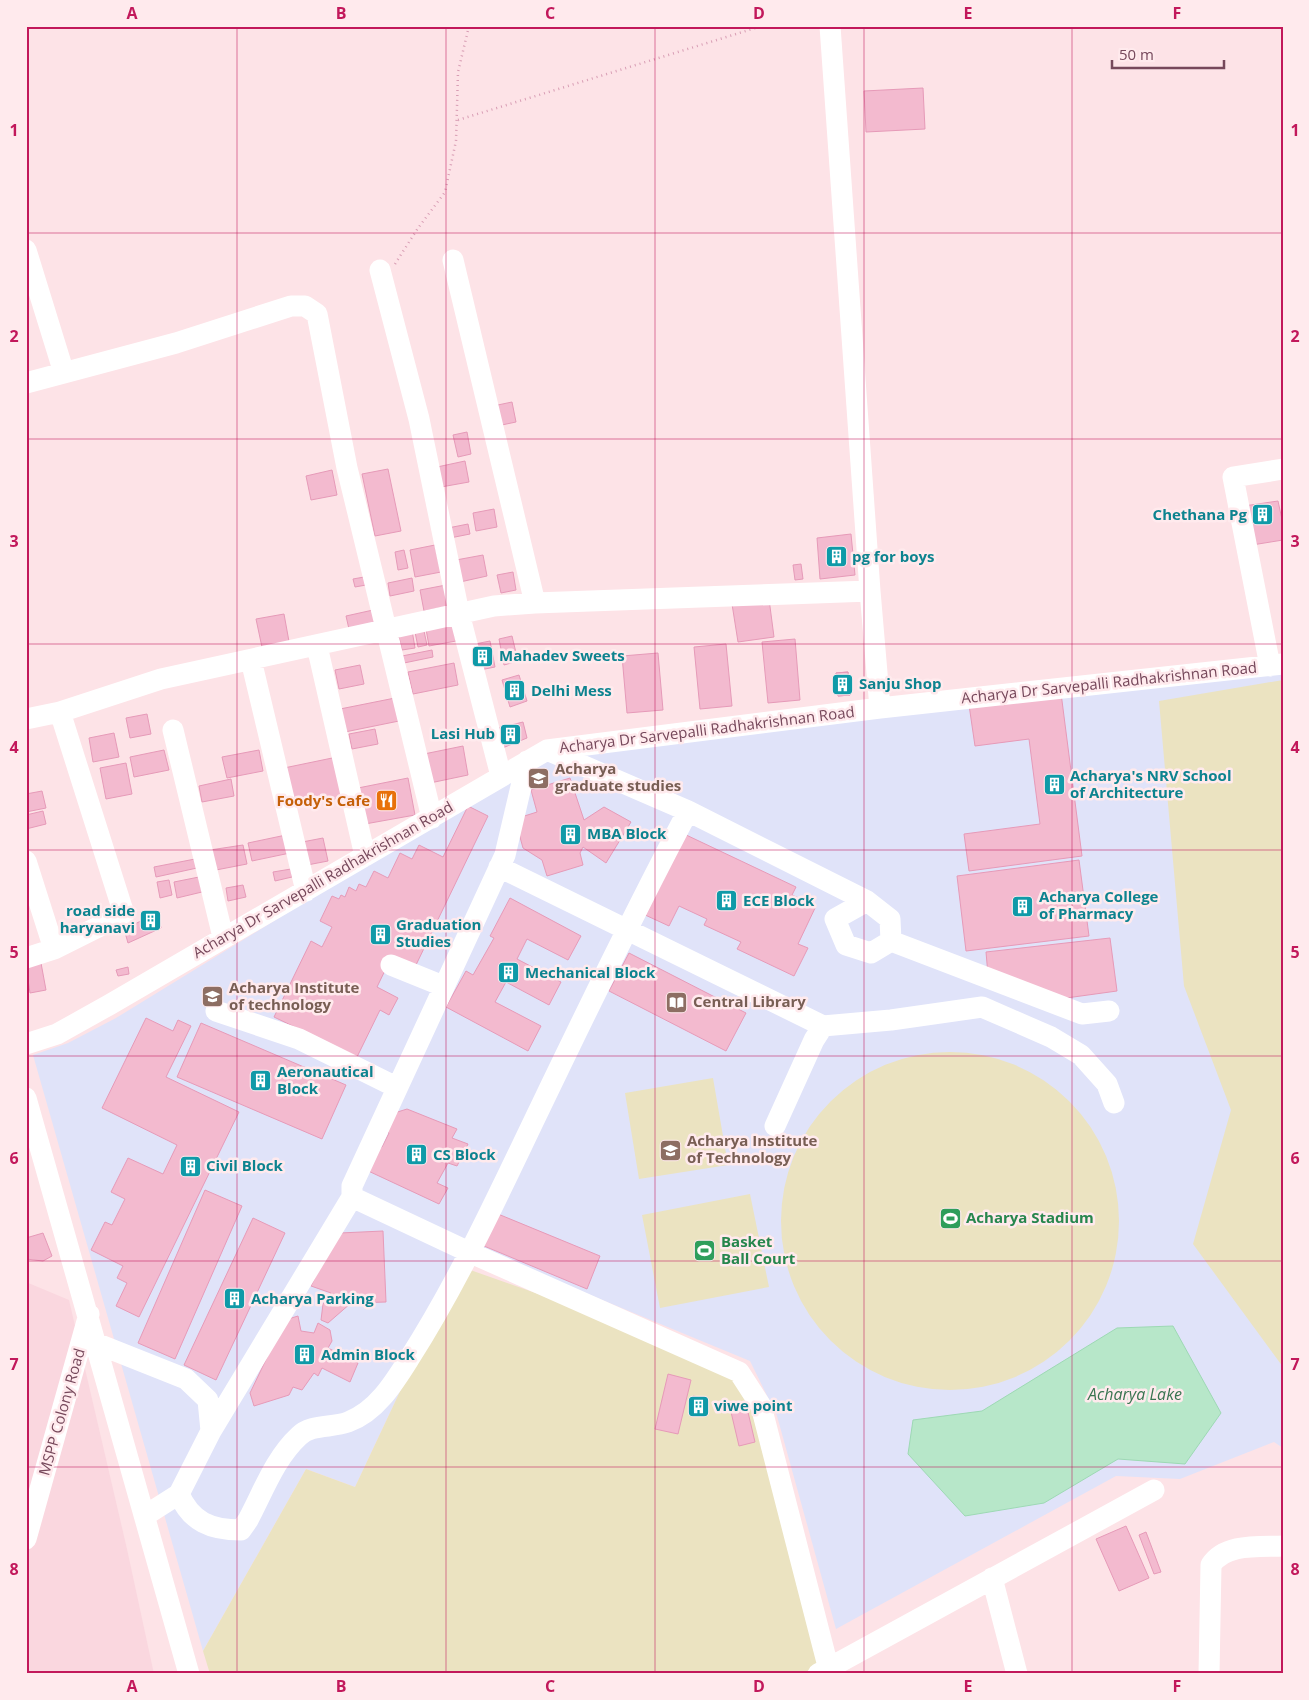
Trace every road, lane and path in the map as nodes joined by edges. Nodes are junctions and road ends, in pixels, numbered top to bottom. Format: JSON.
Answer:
{"nodes":[{"id":1,"x":469,"y":26,"type":"edge"},
{"id":2,"x":762,"y":26,"type":"edge"},
{"id":3,"x":830,"y":26,"type":"edge"},
{"id":4,"x":458,"y":120,"type":"junction"},
{"id":5,"x":26,"y":250,"type":"edge"},
{"id":6,"x":453,"y":260,"type":"dead end"},
{"id":7,"x":380,"y":270,"type":"joint"},
{"id":8,"x":64,"y":373,"type":"junction"},
{"id":9,"x":26,"y":383,"type":"edge"},
{"id":10,"x":1283,"y":469,"type":"edge"},
{"id":11,"x":870,"y":591,"type":"junction"},
{"id":12,"x":535,"y":602,"type":"junction"},
{"id":13,"x":459,"y":613,"type":"junction"},
{"id":14,"x":387,"y":630,"type":"junction"},
{"id":15,"x":317,"y":646,"type":"junction"},
{"id":16,"x":251,"y":660,"type":"junction"},
{"id":17,"x":1276,"y":665,"type":"edge"},
{"id":18,"x":880,"y":708,"type":"junction"},
{"id":19,"x":60,"y":712,"type":"junction"},
{"id":20,"x":26,"y":719,"type":"edge"},
{"id":21,"x":173,"y":730,"type":"dead end"},
{"id":22,"x":547,"y":750,"type":"junction"},
{"id":23,"x":527,"y":761,"type":"junction"},
{"id":24,"x":501,"y":776,"type":"junction"},
{"id":25,"x":688,"y":811,"type":"junction"},
{"id":26,"x":432,"y":818,"type":"junction"},
{"id":27,"x":365,"y":856,"type":"junction"},
{"id":28,"x":26,"y":860,"type":"edge"},
{"id":29,"x":499,"y":867,"type":"junction"},
{"id":30,"x":306,"y":891,"type":"junction"},
{"id":31,"x":867,"y":901,"type":"junction"},
{"id":32,"x":625,"y":930,"type":"junction"},
{"id":33,"x":223,"y":937,"type":"junction"},
{"id":34,"x":891,"y":940,"type":"junction"},
{"id":35,"x":54,"y":949,"type":"junction"},
{"id":36,"x":26,"y":958,"type":"edge"},
{"id":37,"x":391,"y":965,"type":"dead end"},
{"id":38,"x":443,"y":986,"type":"junction"},
{"id":39,"x":1109,"y":1011,"type":"dead end"},
{"id":40,"x":216,"y":1012,"type":"dead end"},
{"id":41,"x":823,"y":1026,"type":"junction"},
{"id":42,"x":26,"y":1044,"type":"edge"},
{"id":43,"x":396,"y":1087,"type":"junction"},
{"id":44,"x":26,"y":1098,"type":"edge"},
{"id":45,"x":1114,"y":1103,"type":"dead end"},
{"id":46,"x":775,"y":1126,"type":"dead end"},
{"id":47,"x":352,"y":1196,"type":"junction"},
{"id":48,"x":471,"y":1253,"type":"junction"},
{"id":49,"x":89,"y":1314,"type":"junction"},
{"id":50,"x":98,"y":1344,"type":"junction"},
{"id":51,"x":211,"y":1431,"type":"junction"},
{"id":52,"x":1154,"y":1490,"type":"dead end"},
{"id":53,"x":179,"y":1494,"type":"junction"},
{"id":54,"x":31,"y":1506,"type":"edge"},
{"id":55,"x":146,"y":1515,"type":"junction"},
{"id":56,"x":26,"y":1539,"type":"edge"},
{"id":57,"x":1283,"y":1546,"type":"edge"},
{"id":58,"x":992,"y":1578,"type":"junction"},
{"id":59,"x":826,"y":1672,"type":"edge"},
{"id":60,"x":189,"y":1674,"type":"edge"},
{"id":61,"x":1017,"y":1674,"type":"edge"},
{"id":62,"x":1209,"y":1674,"type":"edge"}],
"edges":[{"from":1,"to":4,"type":"path"},
{"from":2,"to":4,"type":"path"},
{"from":3,"to":11,"type":"street"},
{"from":4,"to":7,"type":"path"},
{"from":5,"to":8,"type":"street"},
{"from":6,"to":12,"type":"street"},
{"from":7,"to":13,"type":"street"},
{"from":8,"to":9,"type":"street"},
{"from":8,"to":14,"type":"street"},
{"from":10,"to":17,"type":"street"},
{"from":11,"to":12,"type":"street"},
{"from":11,"to":18,"type":"street"},
{"from":12,"to":13,"type":"street"},
{"from":13,"to":14,"type":"street"},
{"from":13,"to":24,"type":"street"},
{"from":14,"to":15,"type":"street"},
{"from":14,"to":26,"type":"street"},
{"from":15,"to":16,"type":"street"},
{"from":15,"to":27,"type":"street"},
{"from":16,"to":19,"type":"street"},
{"from":16,"to":30,"type":"street"},
{"from":17,"to":18,"type":"street","name":"Acharya Dr Sarvepalli Radhakrishnan Road"},
{"from":18,"to":22,"type":"street","name":"Acharya Dr Sarvepalli Radhakrishnan Road"},
{"from":19,"to":20,"type":"street"},
{"from":19,"to":35,"type":"street"},
{"from":21,"to":33,"type":"street"},
{"from":22,"to":23,"type":"street","name":"Acharya Dr Sarvepalli Radhakrishnan Road"},
{"from":22,"to":25,"type":"street"},
{"from":23,"to":24,"type":"street","name":"Acharya Dr Sarvepalli Radhakrishnan Road"},
{"from":23,"to":29,"type":"street"},
{"from":24,"to":26,"type":"street","name":"Acharya Dr Sarvepalli Radhakrishnan Road"},
{"from":25,"to":31,"type":"street"},
{"from":25,"to":32,"type":"street"},
{"from":26,"to":27,"type":"street","name":"Acharya Dr Sarvepalli Radhakrishnan Road"},
{"from":27,"to":30,"type":"street","name":"Acharya Dr Sarvepalli Radhakrishnan Road"},
{"from":28,"to":35,"type":"street"},
{"from":29,"to":32,"type":"street"},
{"from":29,"to":38,"type":"street"},
{"from":30,"to":33,"type":"street","name":"Acharya Dr Sarvepalli Radhakrishnan Road"},
{"from":31,"to":34,"type":"street"},
{"from":31,"to":34,"type":"street"},
{"from":32,"to":41,"type":"street"},
{"from":32,"to":48,"type":"street"},
{"from":33,"to":42,"type":"street","name":"Acharya Dr Sarvepalli Radhakrishnan Road"},
{"from":34,"to":39,"type":"street"},
{"from":35,"to":36,"type":"street"},
{"from":37,"to":38,"type":"street"},
{"from":38,"to":43,"type":"street"},
{"from":40,"to":43,"type":"street"},
{"from":41,"to":45,"type":"street"},
{"from":41,"to":46,"type":"street"},
{"from":43,"to":47,"type":"street"},
{"from":44,"to":49,"type":"street"},
{"from":47,"to":48,"type":"street"},
{"from":47,"to":51,"type":"street"},
{"from":48,"to":53,"type":"street"},
{"from":48,"to":59,"type":"street"},
{"from":49,"to":50,"type":"street"},
{"from":49,"to":54,"type":"street","name":"MSPP Colony Road"},
{"from":50,"to":51,"type":"street"},
{"from":50,"to":55,"type":"street"},
{"from":51,"to":53,"type":"street"},
{"from":52,"to":58,"type":"street"},
{"from":53,"to":55,"type":"street"},
{"from":54,"to":56,"type":"street","name":"MSPP Colony Road"},
{"from":55,"to":60,"type":"street"},
{"from":57,"to":62,"type":"street"},
{"from":58,"to":59,"type":"street"},
{"from":58,"to":61,"type":"street"}]}
